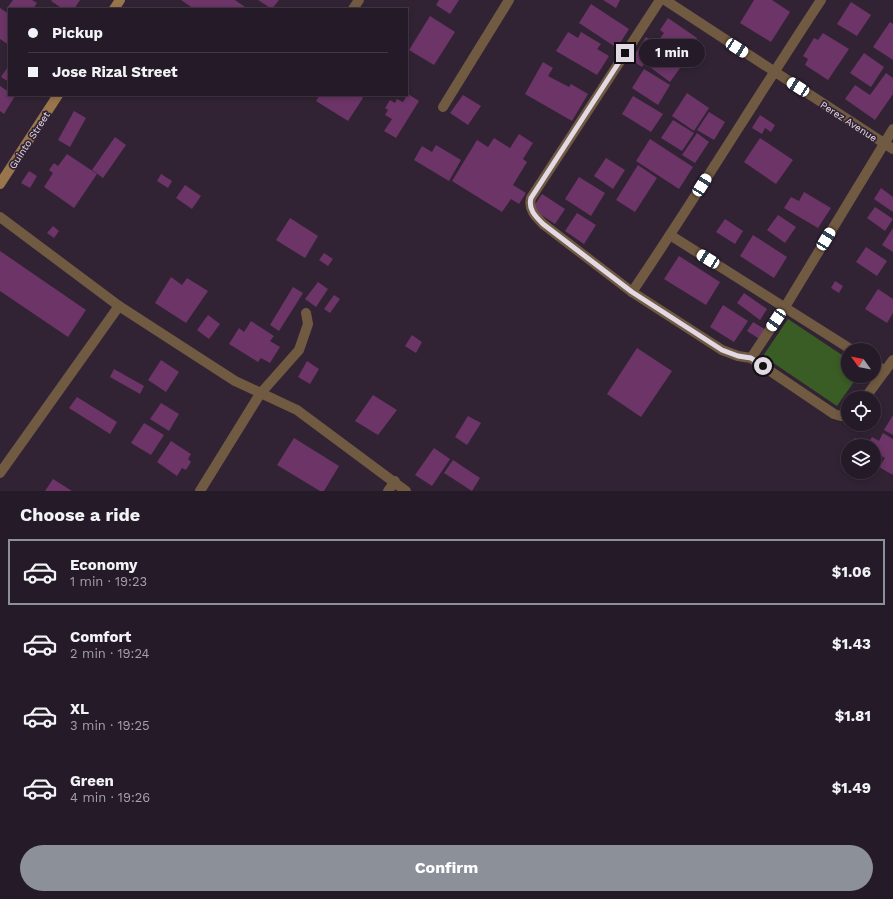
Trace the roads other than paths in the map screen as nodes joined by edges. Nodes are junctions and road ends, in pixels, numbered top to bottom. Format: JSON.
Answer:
{"nodes":[{"id":1,"x":509,"y":0,"type":"edge"},
{"id":2,"x":660,"y":0,"type":"edge"},
{"id":3,"x":665,"y":0,"type":"edge"},
{"id":4,"x":821,"y":0,"type":"edge"},
{"id":5,"x":773,"y":71,"type":"junction"},
{"id":6,"x":57,"y":96,"type":"edge"},
{"id":7,"x":443,"y":107,"type":"dead end"},
{"id":8,"x":893,"y":129,"type":"edge"},
{"id":9,"x":889,"y":147,"type":"edge"},
{"id":10,"x":3,"y":173,"type":"edge"},
{"id":11,"x":0,"y":184,"type":"edge"},
{"id":12,"x":0,"y":217,"type":"edge"},
{"id":13,"x":670,"y":235,"type":"junction"},
{"id":14,"x":632,"y":292,"type":"junction"},
{"id":15,"x":119,"y":306,"type":"junction"},
{"id":16,"x":785,"y":307,"type":"junction"},
{"id":17,"x":306,"y":313,"type":"dead end"},
{"id":18,"x":841,"y":343,"type":"edge"},
{"id":19,"x":751,"y":358,"type":"junction"},
{"id":20,"x":893,"y":360,"type":"edge"},
{"id":21,"x":881,"y":368,"type":"edge"},
{"id":22,"x":885,"y":371,"type":"junction"},
{"id":23,"x":870,"y":391,"type":"edge"},
{"id":24,"x":260,"y":394,"type":"junction"},
{"id":25,"x":841,"y":416,"type":"edge"},
{"id":26,"x":0,"y":473,"type":"edge"},
{"id":27,"x":395,"y":481,"type":"junction"},
{"id":28,"x":200,"y":491,"type":"edge"},
{"id":29,"x":388,"y":491,"type":"edge"},
{"id":30,"x":406,"y":491,"type":"edge"}],
"edges":[{"from":1,"to":7,"type":"street"},
{"from":2,"to":14,"type":"street"},
{"from":3,"to":5,"type":"street","name":"Perez Avenue"},
{"from":4,"to":5,"type":"street"},
{"from":5,"to":9,"type":"street","name":"Perez Avenue"},
{"from":5,"to":13,"type":"street"},
{"from":6,"to":10,"type":"street","name":"Guinto Street"},
{"from":8,"to":9,"type":"street"},
{"from":9,"to":16,"type":"street"},
{"from":10,"to":11,"type":"street","name":"Guinto Street"},
{"from":12,"to":15,"type":"street"},
{"from":13,"to":14,"type":"street"},
{"from":13,"to":16,"type":"street"},
{"from":14,"to":19,"type":"street"},
{"from":15,"to":24,"type":"street"},
{"from":15,"to":26,"type":"street"},
{"from":16,"to":18,"type":"street"},
{"from":16,"to":19,"type":"street"},
{"from":17,"to":24,"type":"street"},
{"from":19,"to":25,"type":"street"},
{"from":20,"to":22,"type":"street"},
{"from":21,"to":22,"type":"street"},
{"from":22,"to":23,"type":"street"},
{"from":24,"to":27,"type":"street"},
{"from":24,"to":28,"type":"street"},
{"from":27,"to":29,"type":"street"},
{"from":27,"to":30,"type":"street"}]}
